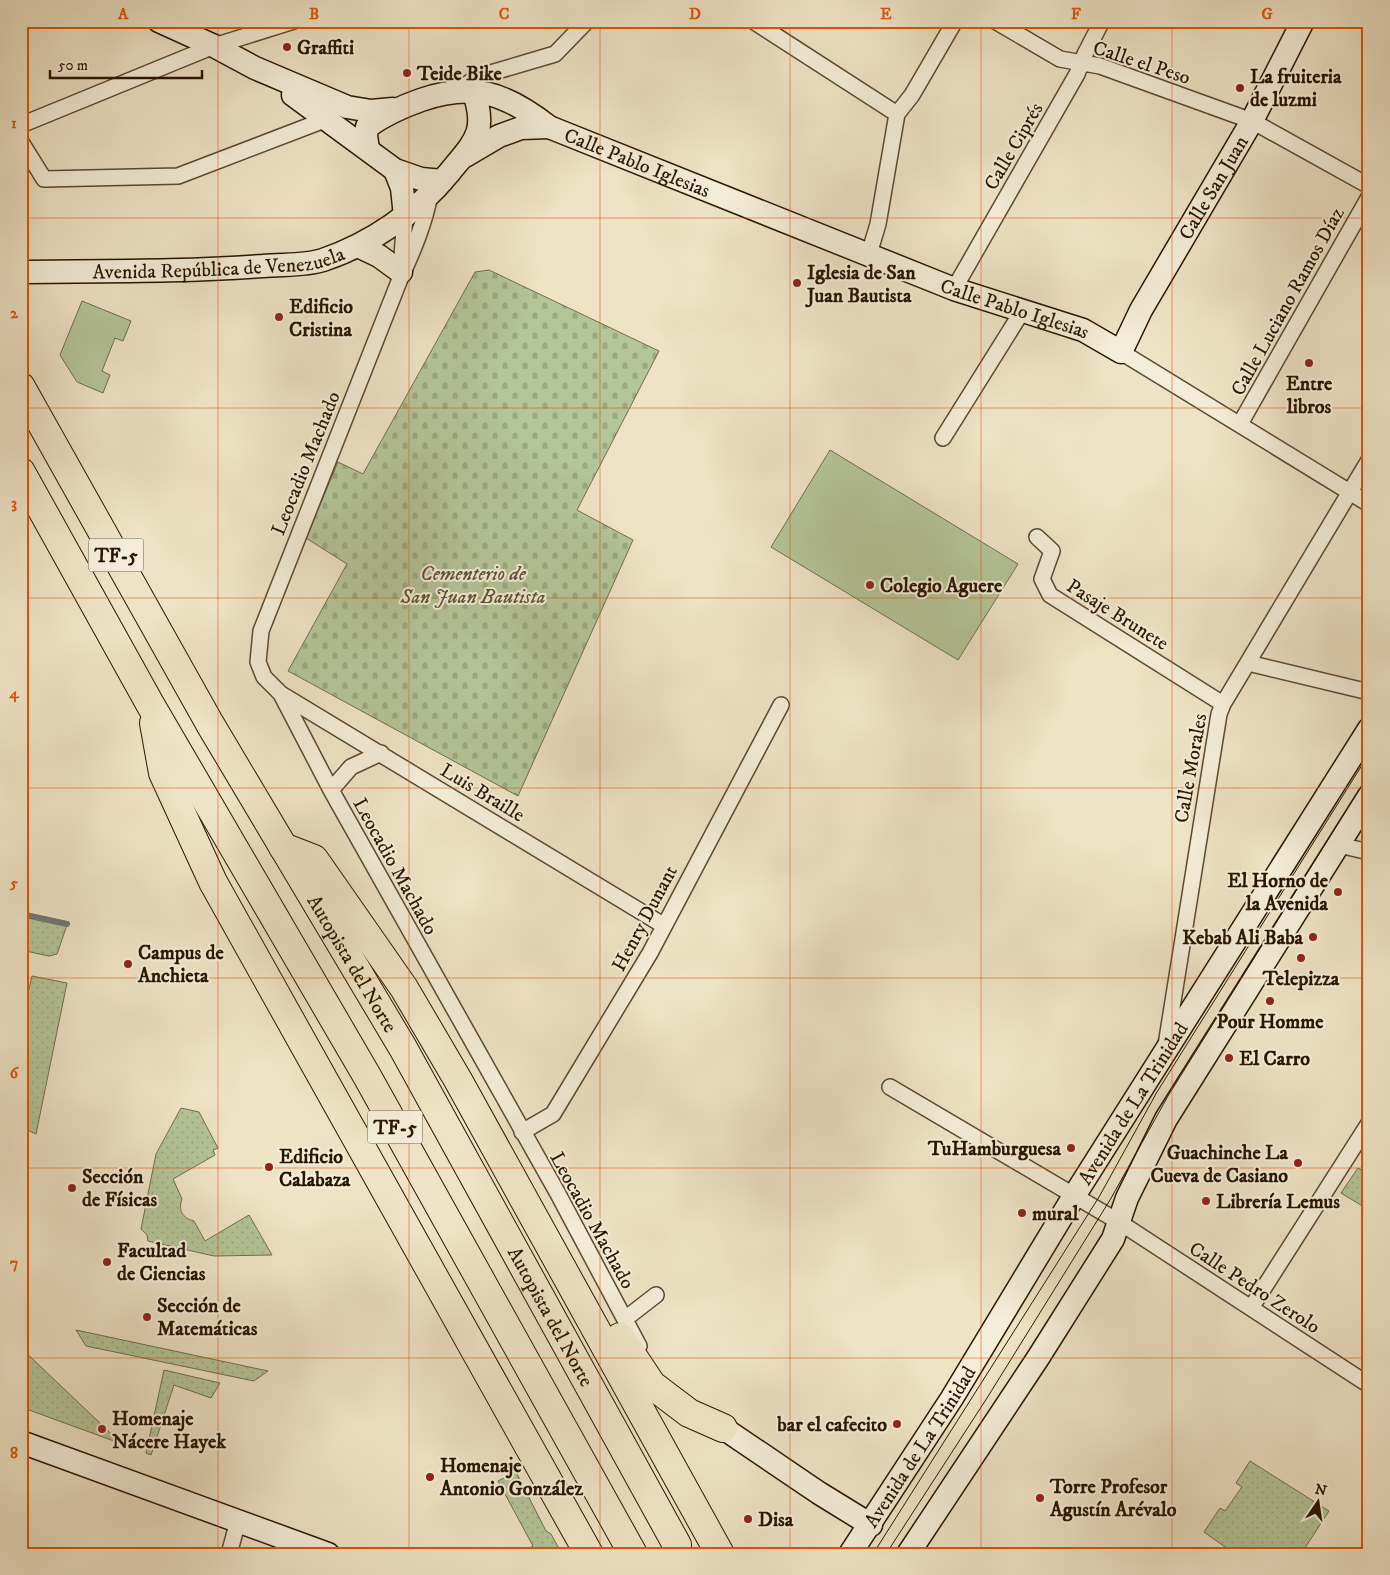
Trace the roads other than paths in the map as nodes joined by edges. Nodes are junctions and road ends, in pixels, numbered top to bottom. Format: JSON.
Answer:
{"nodes":[{"id":1,"x":294,"y":21,"type":"edge"},
{"id":2,"x":587,"y":21,"type":"edge"},
{"id":3,"x":753,"y":21,"type":"edge"},
{"id":4,"x":955,"y":21,"type":"edge"},
{"id":5,"x":996,"y":21,"type":"edge"},
{"id":6,"x":1102,"y":21,"type":"edge"},
{"id":7,"x":1303,"y":21,"type":"edge"},
{"id":8,"x":161,"y":22,"type":"edge"},
{"id":9,"x":214,"y":46,"type":"junction"},
{"id":10,"x":1081,"y":63,"type":"junction"},
{"id":11,"x":255,"y":68,"type":"junction"},
{"id":12,"x":466,"y":90,"type":"junction"},
{"id":13,"x":394,"y":109,"type":"junction"},
{"id":14,"x":897,"y":114,"type":"junction"},
{"id":15,"x":327,"y":119,"type":"junction"},
{"id":16,"x":1252,"y":121,"type":"junction"},
{"id":17,"x":21,"y":124,"type":"edge"},
{"id":18,"x":548,"y":126,"type":"junction"},
{"id":19,"x":21,"y":142,"type":"edge"},
{"id":20,"x":368,"y":149,"type":"junction"},
{"id":21,"x":460,"y":159,"type":"junction"},
{"id":22,"x":395,"y":170,"type":"junction"},
{"id":23,"x":1369,"y":186,"type":"edge"},
{"id":24,"x":436,"y":188,"type":"junction"},
{"id":25,"x":1369,"y":196,"type":"edge"},
{"id":26,"x":404,"y":216,"type":"junction"},
{"id":27,"x":358,"y":246,"type":"junction"},
{"id":28,"x":868,"y":254,"type":"junction"},
{"id":29,"x":21,"y":272,"type":"edge"},
{"id":30,"x":400,"y":275,"type":"junction"},
{"id":31,"x":954,"y":289,"type":"junction"},
{"id":32,"x":1022,"y":310,"type":"junction"},
{"id":33,"x":1122,"y":352,"type":"junction"},
{"id":34,"x":21,"y":387,"type":"edge"},
{"id":35,"x":1240,"y":424,"type":"junction"},
{"id":36,"x":943,"y":438,"type":"dead end"},
{"id":37,"x":1369,"y":460,"type":"edge"},
{"id":38,"x":21,"y":472,"type":"edge"},
{"id":39,"x":1351,"y":493,"type":"junction"},
{"id":40,"x":1369,"y":504,"type":"edge"},
{"id":41,"x":1036,"y":537,"type":"dead end"},
{"id":42,"x":1248,"y":663,"type":"junction"},
{"id":43,"x":1369,"y":692,"type":"edge"},
{"id":44,"x":281,"y":694,"type":"junction"},
{"id":45,"x":150,"y":704,"type":"junction"},
{"id":46,"x":1223,"y":704,"type":"junction"},
{"id":47,"x":781,"y":705,"type":"dead end"},
{"id":48,"x":1369,"y":729,"type":"edge"},
{"id":49,"x":381,"y":753,"type":"junction"},
{"id":50,"x":331,"y":790,"type":"junction"},
{"id":51,"x":1369,"y":796,"type":"edge"},
{"id":52,"x":1339,"y":845,"type":"junction"},
{"id":53,"x":283,"y":847,"type":"junction"},
{"id":54,"x":1369,"y":852,"type":"edge"},
{"id":55,"x":663,"y":925,"type":"junction"},
{"id":56,"x":1164,"y":1054,"type":"junction"},
{"id":57,"x":458,"y":1080,"type":"junction"},
{"id":58,"x":890,"y":1088,"type":"dead end"},
{"id":59,"x":1369,"y":1123,"type":"edge"},
{"id":60,"x":522,"y":1132,"type":"junction"},
{"id":61,"x":1074,"y":1196,"type":"junction"},
{"id":62,"x":1110,"y":1217,"type":"junction"},
{"id":63,"x":656,"y":1294,"type":"dead end"},
{"id":64,"x":1251,"y":1308,"type":"junction"},
{"id":65,"x":625,"y":1319,"type":"junction"},
{"id":66,"x":1369,"y":1386,"type":"edge"},
{"id":67,"x":723,"y":1428,"type":"junction"},
{"id":68,"x":21,"y":1442,"type":"edge"},
{"id":69,"x":238,"y":1521,"type":"junction"},
{"id":70,"x":871,"y":1525,"type":"junction"},
{"id":71,"x":677,"y":1545,"type":"dead end"},
{"id":72,"x":582,"y":1546,"type":"edge"},
{"id":73,"x":230,"y":1554,"type":"edge"},
{"id":74,"x":328,"y":1554,"type":"edge"},
{"id":75,"x":633,"y":1554,"type":"edge"},
{"id":76,"x":720,"y":1554,"type":"edge"},
{"id":77,"x":850,"y":1554,"type":"edge"},
{"id":78,"x":908,"y":1554,"type":"edge"}],
"edges":[{"from":1,"to":9,"type":"street"},
{"from":2,"to":12,"type":"street"},
{"from":3,"to":14,"type":"street"},
{"from":4,"to":14,"type":"street"},
{"from":5,"to":10,"type":"street","name":"Calle el Peso"},
{"from":6,"to":10,"type":"street","name":"Calle Ciprés"},
{"from":7,"to":16,"type":"street","name":"Calle San Juan"},
{"from":8,"to":9,"type":"street"},
{"from":9,"to":11,"type":"street"},
{"from":9,"to":17,"type":"street"},
{"from":10,"to":16,"type":"street","name":"Calle el Peso"},
{"from":10,"to":31,"type":"street","name":"Calle Ciprés"},
{"from":11,"to":13,"type":"street"},
{"from":11,"to":15,"type":"street"},
{"from":12,"to":13,"type":"street"},
{"from":12,"to":18,"type":"street","name":"Calle Pablo Iglesias"},
{"from":12,"to":21,"type":"street","name":"Avenida República de Venezuela"},
{"from":13,"to":20,"type":"street"},
{"from":14,"to":28,"type":"street"},
{"from":15,"to":19,"type":"street"},
{"from":15,"to":20,"type":"street"},
{"from":16,"to":23,"type":"street","name":"Calle el Peso"},
{"from":16,"to":33,"type":"street","name":"Calle San Juan"},
{"from":18,"to":21,"type":"street"},
{"from":18,"to":28,"type":"street","name":"Calle Pablo Iglesias"},
{"from":20,"to":22,"type":"street"},
{"from":21,"to":24,"type":"street","name":"Avenida República de Venezuela"},
{"from":22,"to":24,"type":"street"},
{"from":22,"to":26,"type":"street"},
{"from":24,"to":26,"type":"street","name":"Avenida República de Venezuela"},
{"from":24,"to":30,"type":"street","name":"Leocadio Machado"},
{"from":25,"to":35,"type":"street","name":"Calle Luciano Ramos Díaz"},
{"from":26,"to":27,"type":"street","name":"Avenida República de Venezuela"},
{"from":26,"to":30,"type":"street","name":"Leocadio Machado"},
{"from":27,"to":29,"type":"street","name":"Avenida República de Venezuela"},
{"from":27,"to":30,"type":"street"},
{"from":28,"to":31,"type":"street","name":"Calle Pablo Iglesias"},
{"from":30,"to":44,"type":"street","name":"Leocadio Machado"},
{"from":31,"to":32,"type":"street","name":"Calle Pablo Iglesias"},
{"from":32,"to":33,"type":"street","name":"Calle Pablo Iglesias"},
{"from":32,"to":36,"type":"street"},
{"from":33,"to":35,"type":"street","name":"Calle Pablo Iglesias"},
{"from":34,"to":53,"type":"highway","name":"Autopista del Norte","number":"TF-5"},
{"from":35,"to":39,"type":"street","name":"Calle Pablo Iglesias"},
{"from":37,"to":39,"type":"street","name":"Calle Morales"},
{"from":38,"to":45,"type":"highway","number":"TF-5"},
{"from":39,"to":40,"type":"street","name":"Calle Pablo Iglesias"},
{"from":39,"to":42,"type":"street","name":"Calle Morales"},
{"from":41,"to":46,"type":"street","name":"Pasaje Brunete"},
{"from":42,"to":43,"type":"street"},
{"from":42,"to":46,"type":"street","name":"Calle Morales"},
{"from":44,"to":49,"type":"street","name":"Luis Braille"},
{"from":44,"to":50,"type":"street","name":"Leocadio Machado"},
{"from":45,"to":72,"type":"highway"},
{"from":45,"to":75,"type":"highway","number":"TF-5"},
{"from":46,"to":56,"type":"street","name":"Calle Morales"},
{"from":47,"to":55,"type":"street","name":"Henry Dunant"},
{"from":48,"to":56,"type":"street","name":"Avenida de La Trinidad"},
{"from":49,"to":50,"type":"street"},
{"from":49,"to":55,"type":"street","name":"Luis Braille"},
{"from":50,"to":60,"type":"street","name":"Leocadio Machado"},
{"from":51,"to":52,"type":"street","name":"Avenida de La Trinidad"},
{"from":52,"to":54,"type":"street"},
{"from":52,"to":62,"type":"street","name":"Avenida de La Trinidad"},
{"from":53,"to":57,"type":"highway"},
{"from":53,"to":71,"type":"highway","name":"Autopista del Norte","number":"TF-5"},
{"from":55,"to":60,"type":"street","name":"Henry Dunant"},
{"from":56,"to":61,"type":"street","name":"Avenida de La Trinidad"},
{"from":57,"to":67,"type":"highway"},
{"from":57,"to":76,"type":"highway"},
{"from":58,"to":61,"type":"street","name":"Calle Pedro Zerolo"},
{"from":59,"to":64,"type":"street"},
{"from":60,"to":65,"type":"street","name":"Leocadio Machado"},
{"from":61,"to":62,"type":"street","name":"Calle Pedro Zerolo"},
{"from":61,"to":70,"type":"street","name":"Avenida de La Trinidad"},
{"from":62,"to":64,"type":"street","name":"Calle Pedro Zerolo"},
{"from":62,"to":78,"type":"street","name":"Avenida de La Trinidad"},
{"from":63,"to":65,"type":"street"},
{"from":64,"to":66,"type":"street","name":"Calle Pedro Zerolo"},
{"from":65,"to":67,"type":"street","name":"Leocadio Machado"},
{"from":67,"to":70,"type":"street"},
{"from":68,"to":69,"type":"street"},
{"from":69,"to":73,"type":"street"},
{"from":69,"to":74,"type":"street"},
{"from":70,"to":77,"type":"street","name":"Avenida de La Trinidad"}]}
